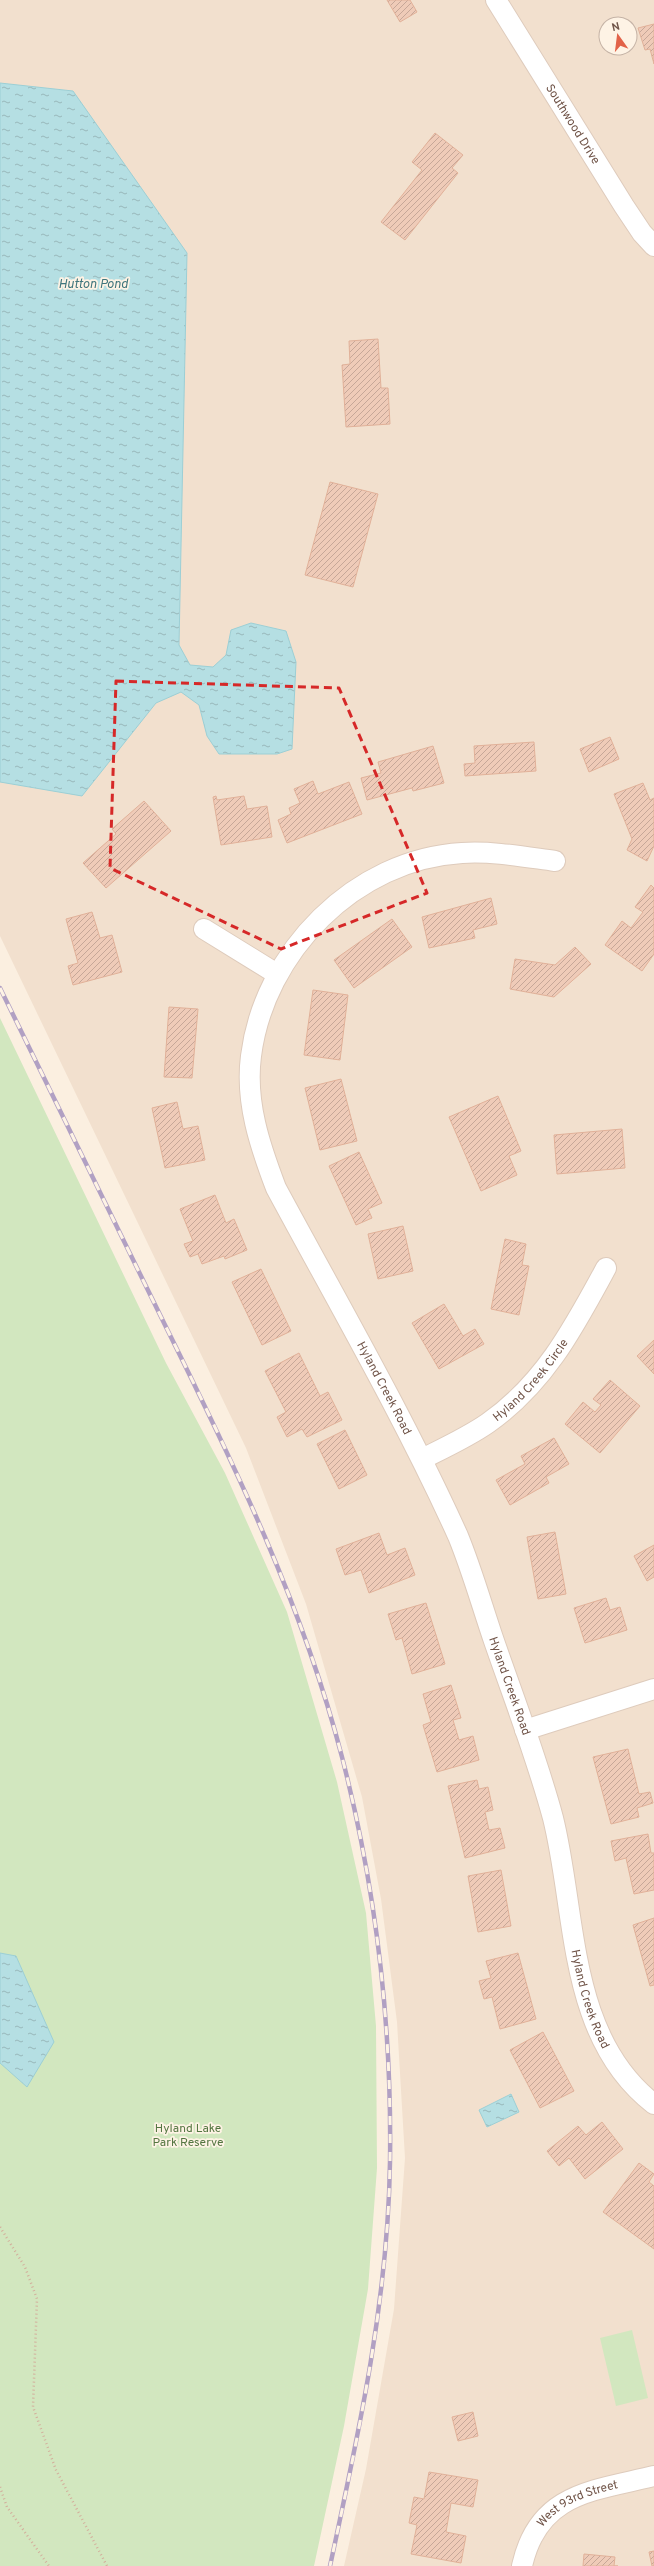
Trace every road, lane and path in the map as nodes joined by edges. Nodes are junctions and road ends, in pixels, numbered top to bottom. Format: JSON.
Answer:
{"nodes":[{"id":1,"x":496,"y":0,"type":"edge"},
{"id":2,"x":654,"y":246,"type":"edge"},
{"id":3,"x":555,"y":861,"type":"dead end"},
{"id":4,"x":204,"y":929,"type":"dead end"},
{"id":5,"x":277,"y":974,"type":"junction"},
{"id":6,"x":606,"y":1268,"type":"dead end"},
{"id":7,"x":422,"y":1459,"type":"junction"},
{"id":8,"x":654,"y":1689,"type":"edge"},
{"id":9,"x":525,"y":1730,"type":"junction"},
{"id":10,"x":654,"y":2104,"type":"edge"},
{"id":11,"x":0,"y":2227,"type":"edge"},
{"id":12,"x":654,"y":2476,"type":"edge"},
{"id":13,"x":0,"y":2487,"type":"edge"},
{"id":14,"x":523,"y":2562,"type":"edge"},
{"id":15,"x":49,"y":2566,"type":"edge"},
{"id":16,"x":107,"y":2566,"type":"edge"}],
"edges":[{"from":1,"to":2,"type":"street","name":"Southwood Drive"},
{"from":3,"to":5,"type":"street","name":"Hyland Creek Road"},
{"from":4,"to":5,"type":"street"},
{"from":5,"to":7,"type":"street","name":"Hyland Creek Road"},
{"from":6,"to":7,"type":"street","name":"Hyland Creek Circle"},
{"from":7,"to":9,"type":"street","name":"Hyland Creek Road"},
{"from":8,"to":9,"type":"street"},
{"from":9,"to":10,"type":"street","name":"Hyland Creek Road"},
{"from":11,"to":16,"type":"path"},
{"from":12,"to":14,"type":"street","name":"West 93rd Street"},
{"from":13,"to":15,"type":"path"}]}
